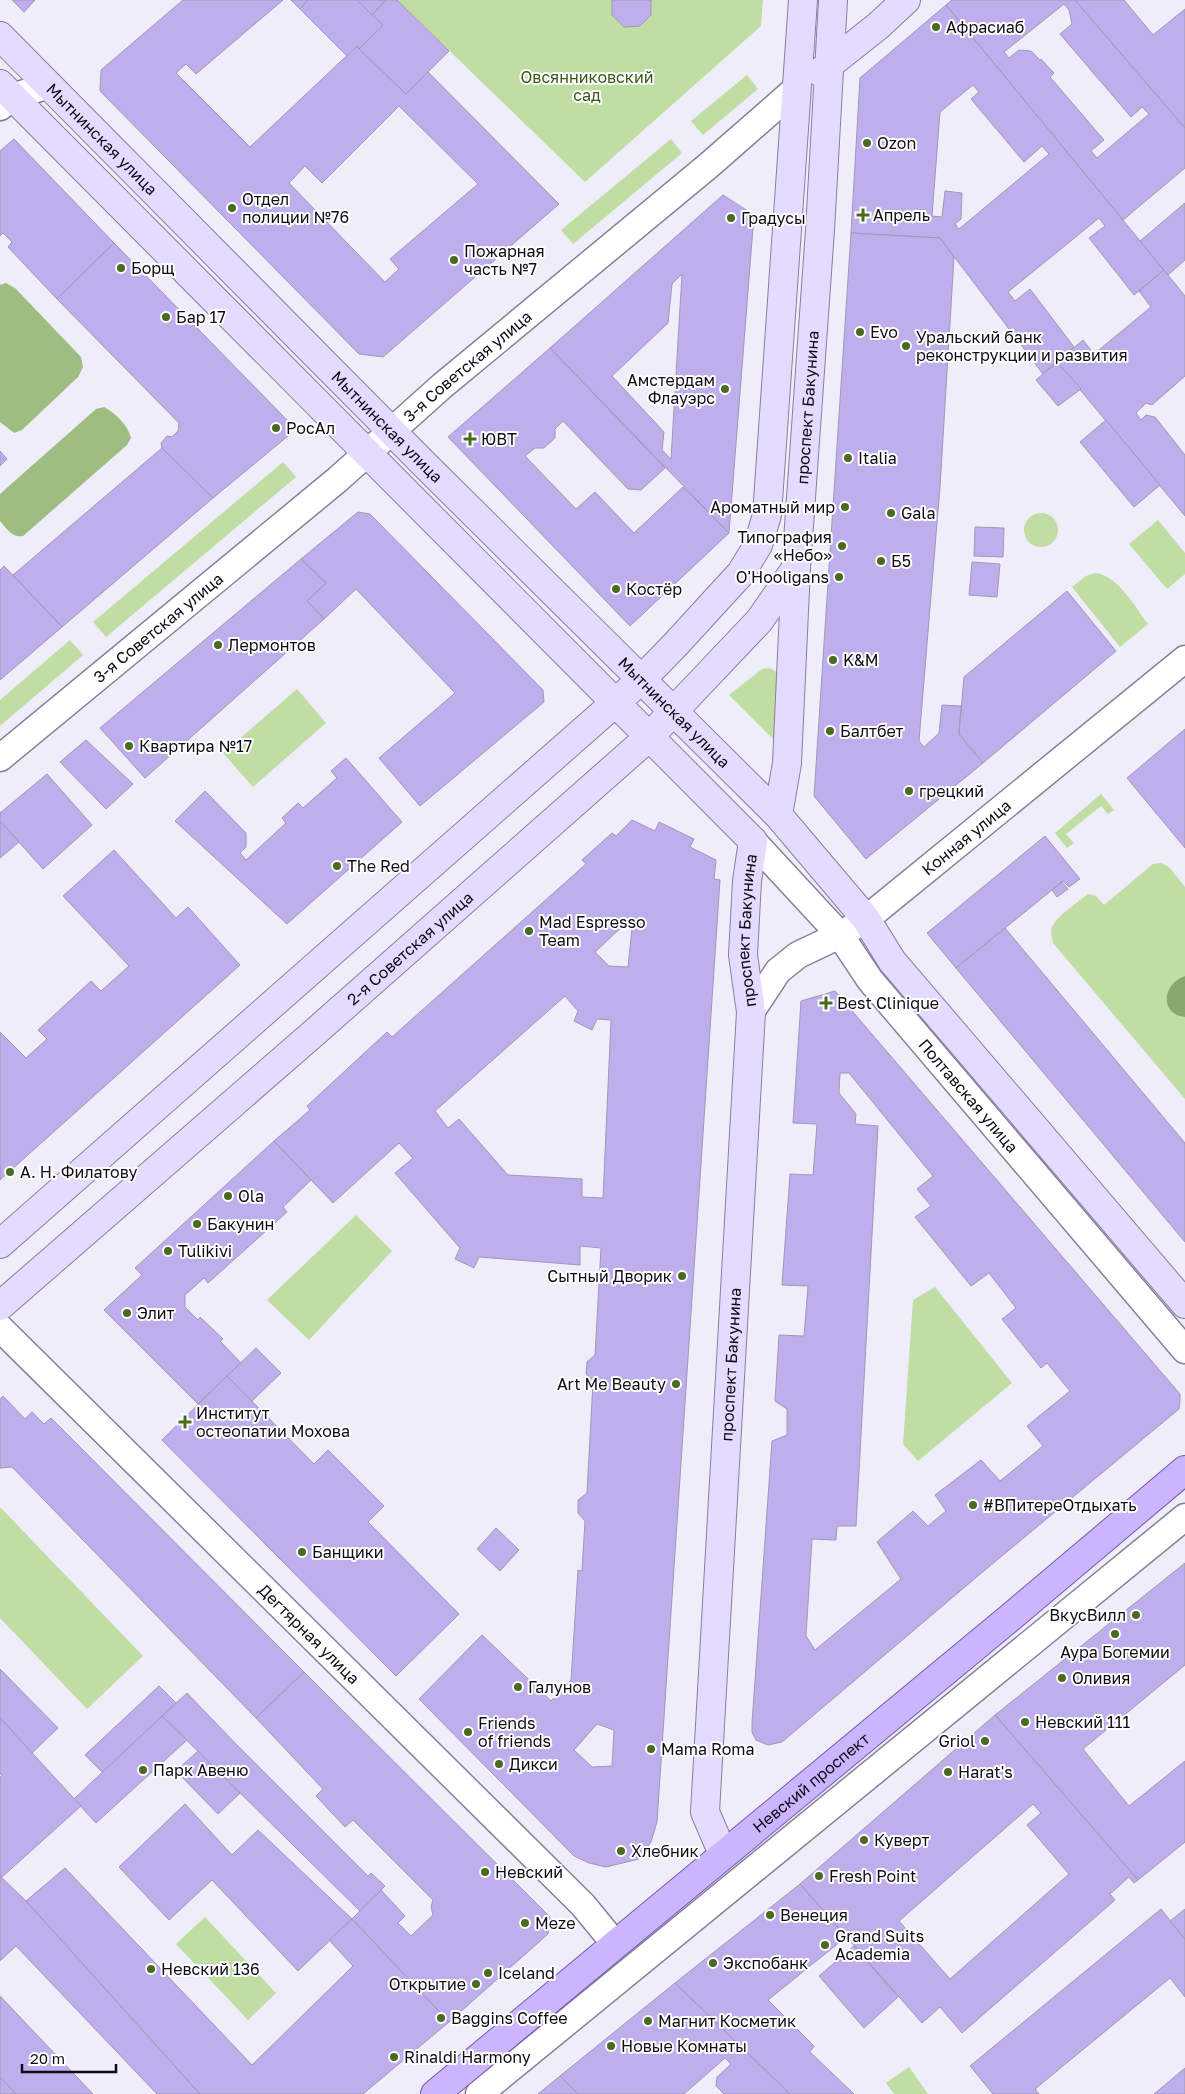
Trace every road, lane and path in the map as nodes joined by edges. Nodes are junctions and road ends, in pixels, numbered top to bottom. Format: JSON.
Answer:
{"nodes":[{"id":1,"x":803,"y":0,"type":"edge"},
{"id":2,"x":906,"y":0,"type":"edge"},
{"id":3,"x":838,"y":4,"type":"edge"},
{"id":4,"x":0,"y":36,"type":"edge"},
{"id":5,"x":830,"y":66,"type":"junction"},
{"id":6,"x":49,"y":85,"type":"junction"},
{"id":7,"x":796,"y":89,"type":"junction"},
{"id":8,"x":4,"y":96,"type":"edge"},
{"id":9,"x":392,"y":431,"type":"junction"},
{"id":10,"x":367,"y":453,"type":"junction"},
{"id":11,"x":796,"y":568,"type":"junction"},
{"id":12,"x":1185,"y":659,"type":"edge"},
{"id":13,"x":641,"y":680,"type":"junction"},
{"id":14,"x":616,"y":702,"type":"junction"},
{"id":15,"x":674,"y":712,"type":"junction"},
{"id":16,"x":649,"y":737,"type":"junction"},
{"id":17,"x":0,"y":758,"type":"edge"},
{"id":18,"x":783,"y":822,"type":"junction"},
{"id":19,"x":753,"y":841,"type":"junction"},
{"id":20,"x":866,"y":919,"type":"junction"},
{"id":21,"x":840,"y":935,"type":"junction"},
{"id":22,"x":752,"y":1012,"type":"junction"},
{"id":23,"x":0,"y":1244,"type":"edge"},
{"id":24,"x":1185,"y":1304,"type":"edge"},
{"id":25,"x":0,"y":1306,"type":"edge"},
{"id":26,"x":0,"y":1328,"type":"edge"},
{"id":27,"x":1185,"y":1350,"type":"edge"},
{"id":28,"x":1185,"y":1470,"type":"edge"},
{"id":29,"x":1185,"y":1517,"type":"edge"},
{"id":30,"x":724,"y":1854,"type":"junction"},
{"id":31,"x":744,"y":1878,"type":"junction"},
{"id":32,"x":615,"y":1944,"type":"junction"},
{"id":33,"x":435,"y":2094,"type":"edge"},
{"id":34,"x":479,"y":2094,"type":"edge"}],
"edges":[{"from":1,"to":7,"type":"street","name":"проспект Бакунина"},
{"from":2,"to":5,"type":"street"},
{"from":3,"to":5,"type":"street","name":"проспект Бакунина"},
{"from":3,"to":7,"type":"street"},
{"from":4,"to":6,"type":"street","name":"Мытнинская улица"},
{"from":5,"to":7,"type":"street"},
{"from":5,"to":11,"type":"street","name":"проспект Бакунина"},
{"from":6,"to":8,"type":"street"},
{"from":6,"to":9,"type":"street","name":"Мытнинская улица"},
{"from":7,"to":9,"type":"street","name":"3-я Советская улица"},
{"from":7,"to":13,"type":"street","name":"проспект Бакунина"},
{"from":8,"to":10,"type":"street","name":"Мытнинская улица"},
{"from":9,"to":10,"type":"street","name":"3-я Советская улица"},
{"from":9,"to":13,"type":"street","name":"Мытнинская улица"},
{"from":10,"to":14,"type":"street","name":"Мытнинская улица"},
{"from":10,"to":17,"type":"street","name":"3-я Советская улица"},
{"from":11,"to":15,"type":"street","name":"2-я Советская улица"},
{"from":11,"to":18,"type":"street","name":"проспект Бакунина"},
{"from":12,"to":20,"type":"street","name":"Конная улица"},
{"from":13,"to":14,"type":"street"},
{"from":13,"to":15,"type":"street","name":"Мытнинская улица"},
{"from":14,"to":16,"type":"street","name":"Мытнинская улица"},
{"from":14,"to":23,"type":"street"},
{"from":15,"to":16,"type":"street","name":"2-я Советская улица"},
{"from":15,"to":18,"type":"street","name":"Мытнинская улица"},
{"from":16,"to":19,"type":"street","name":"Мытнинская улица"},
{"from":16,"to":25,"type":"street","name":"2-я Советская улица"},
{"from":18,"to":19,"type":"street"},
{"from":18,"to":20,"type":"street","name":"Полтавская улица"},
{"from":19,"to":21,"type":"street","name":"Полтавская улица"},
{"from":19,"to":22,"type":"street","name":"проспект Бакунина"},
{"from":20,"to":21,"type":"street","name":"Конная улица"},
{"from":20,"to":24,"type":"street","name":"Полтавская улица"},
{"from":21,"to":22,"type":"street","name":"Конная улица"},
{"from":21,"to":27,"type":"street","name":"Полтавская улица"},
{"from":22,"to":30,"type":"street","name":"проспект Бакунина"},
{"from":26,"to":32,"type":"street","name":"Дегтярная улица"},
{"from":28,"to":30,"type":"main road","name":"Невский проспект"},
{"from":29,"to":31,"type":"street","name":"Невский проспект"},
{"from":30,"to":31,"type":"street","name":"проспект Бакунина"},
{"from":30,"to":32,"type":"main road","name":"Невский проспект"},
{"from":31,"to":34,"type":"street","name":"Невский проспект"},
{"from":32,"to":33,"type":"main road","name":"Невский проспект"}]}
